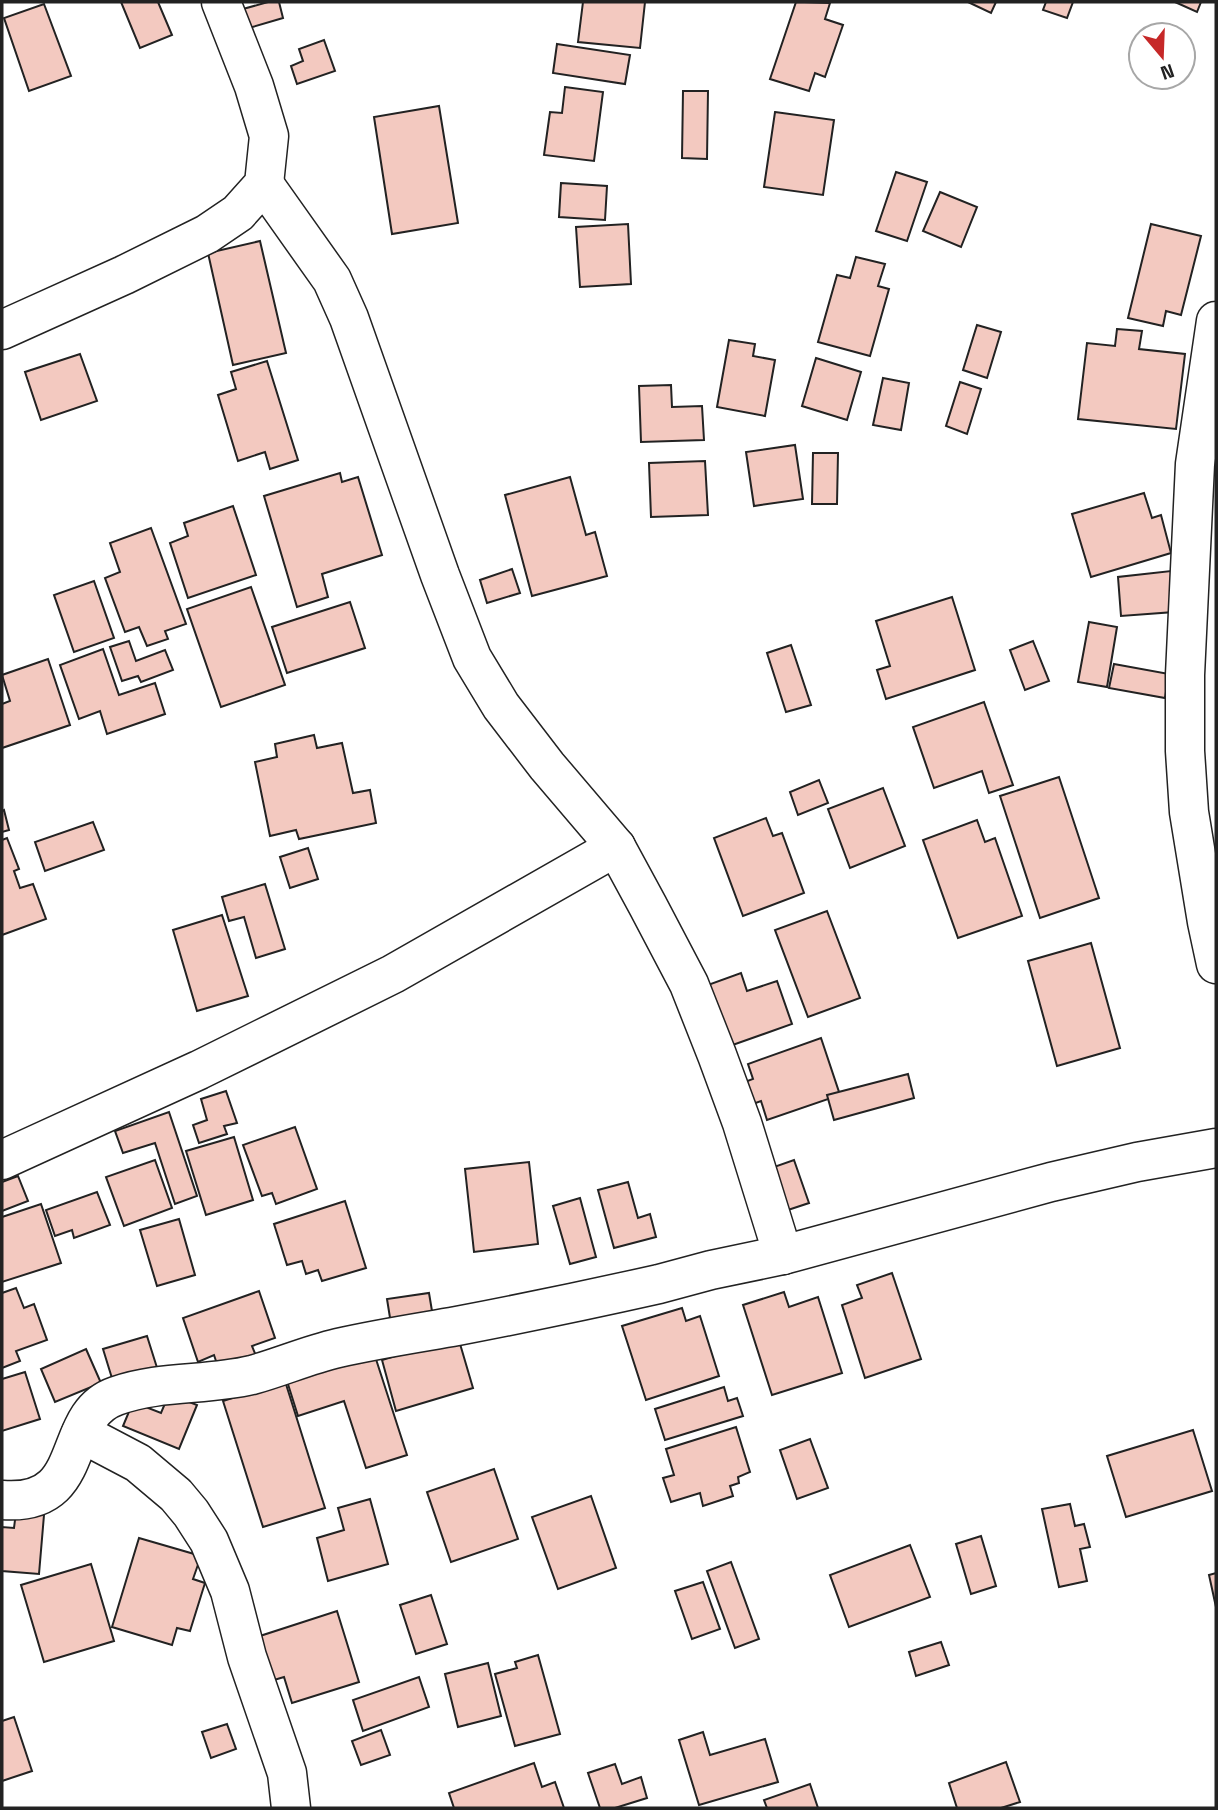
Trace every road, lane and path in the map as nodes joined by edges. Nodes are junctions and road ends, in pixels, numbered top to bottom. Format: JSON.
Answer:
{"nodes":[{"id":1,"x":221,"y":2,"type":"edge"},
{"id":2,"x":264,"y":184,"type":"junction"},
{"id":3,"x":1216,"y":321,"type":"edge"},
{"id":4,"x":2,"y":330,"type":"edge"},
{"id":5,"x":616,"y":847,"type":"junction"},
{"id":6,"x":1216,"y":964,"type":"edge"},
{"id":7,"x":1216,"y":1148,"type":"edge"},
{"id":8,"x":2,"y":1160,"type":"edge"},
{"id":9,"x":783,"y":1255,"type":"junction"},
{"id":10,"x":81,"y":1433,"type":"junction"},
{"id":11,"x":2,"y":1500,"type":"edge"},
{"id":12,"x":291,"y":1808,"type":"edge"}],
"edges":[{"from":1,"to":2,"type":"street"},
{"from":2,"to":4,"type":"street"},
{"from":2,"to":5,"type":"street"},
{"from":3,"to":6,"type":"street"},
{"from":5,"to":8,"type":"street"},
{"from":5,"to":9,"type":"street"},
{"from":7,"to":9,"type":"street"},
{"from":9,"to":10,"type":"street"},
{"from":10,"to":11,"type":"street"},
{"from":10,"to":12,"type":"street"}]}
